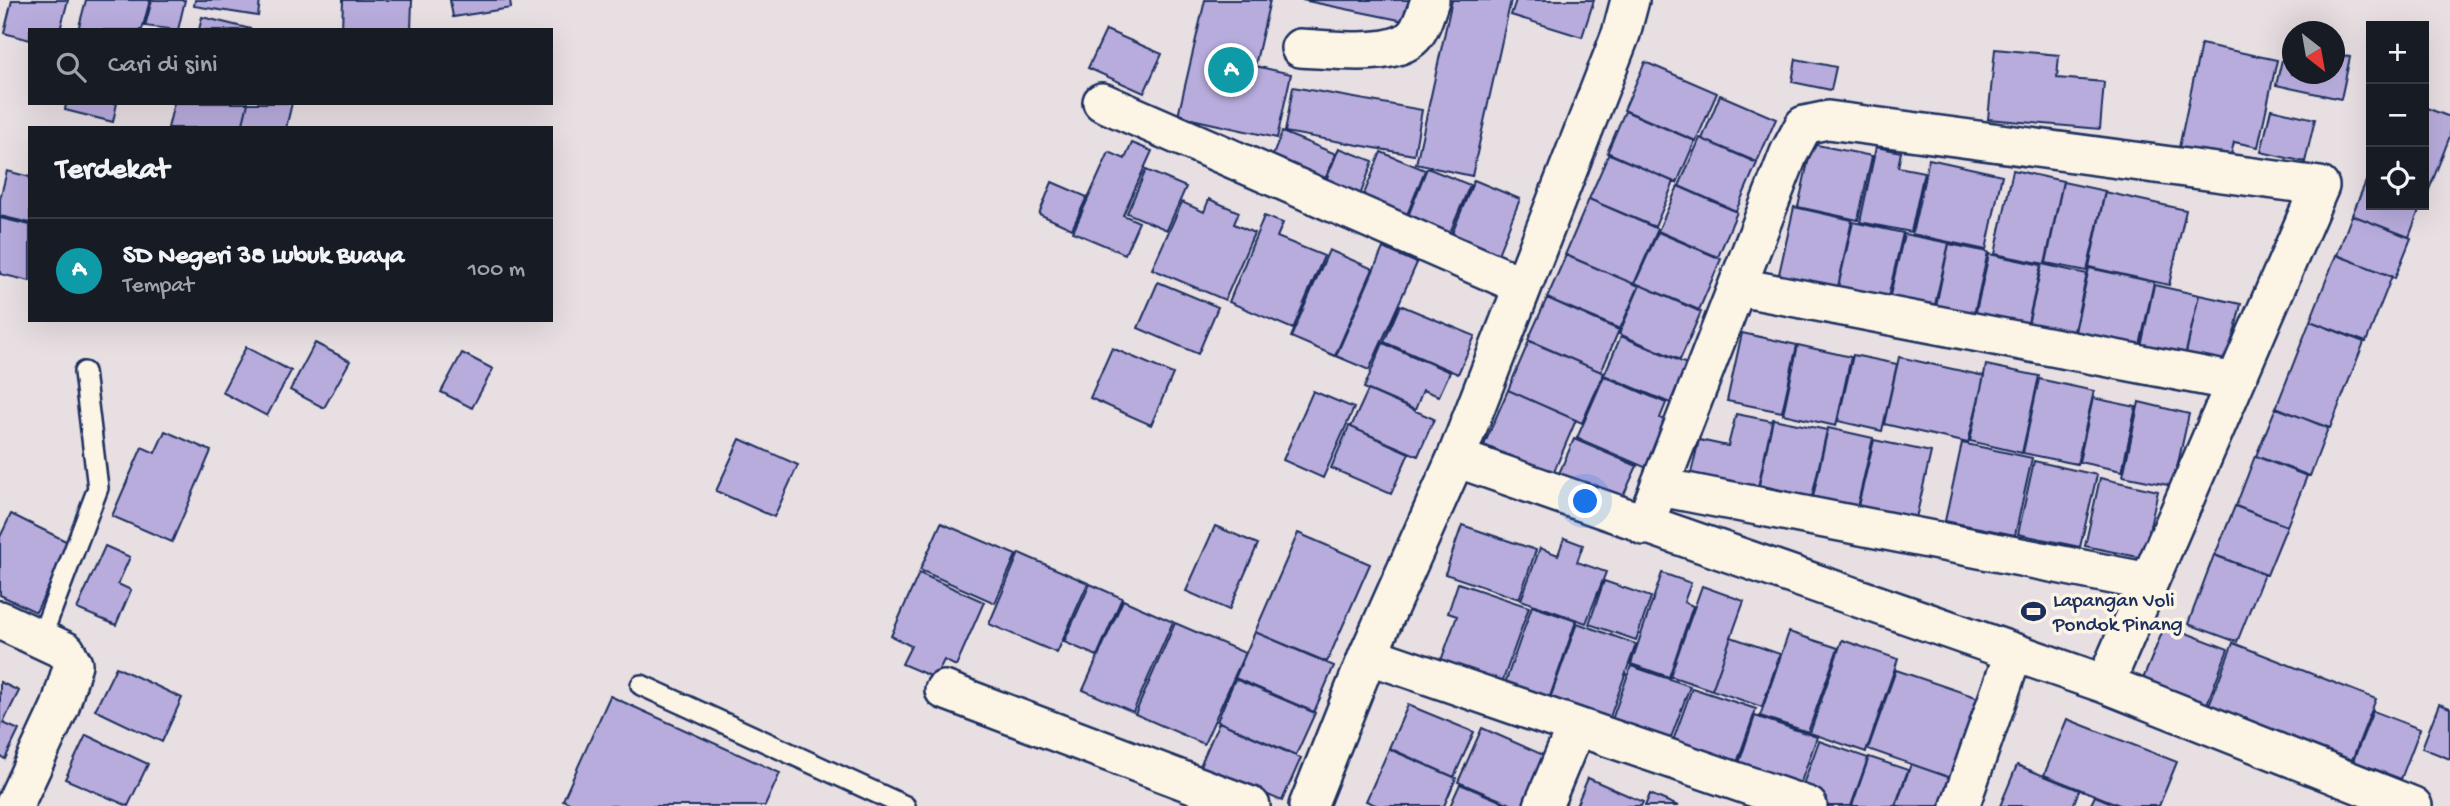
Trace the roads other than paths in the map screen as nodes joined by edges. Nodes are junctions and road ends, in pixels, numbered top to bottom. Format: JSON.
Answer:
{"nodes":[{"id":1,"x":1430,"y":0,"type":"edge"},
{"id":2,"x":1630,"y":0,"type":"edge"},
{"id":3,"x":1300,"y":48,"type":"dead end"},
{"id":4,"x":1102,"y":102,"type":"dead end"},
{"id":5,"x":1521,"y":285,"type":"junction"},
{"id":6,"x":1740,"y":287,"type":"junction"},
{"id":7,"x":85,"y":372,"type":"dead end"},
{"id":8,"x":2235,"y":382,"type":"junction"},
{"id":9,"x":1456,"y":458,"type":"junction"},
{"id":10,"x":1660,"y":487,"type":"junction"},
{"id":11,"x":1644,"y":526,"type":"junction"},
{"id":12,"x":2149,"y":582,"type":"junction"},
{"id":13,"x":0,"y":620,"type":"edge"},
{"id":14,"x":41,"y":638,"type":"junction"},
{"id":15,"x":1368,"y":654,"type":"junction"},
{"id":16,"x":2013,"y":655,"type":"junction"},
{"id":17,"x":2105,"y":684,"type":"junction"},
{"id":18,"x":641,"y":685,"type":"dead end"},
{"id":19,"x":944,"y":690,"type":"dead end"},
{"id":20,"x":1576,"y":727,"type":"junction"},
{"id":21,"x":1755,"y":798,"type":"edge"},
{"id":22,"x":14,"y":806,"type":"edge"},
{"id":23,"x":905,"y":806,"type":"edge"},
{"id":24,"x":1251,"y":806,"type":"edge"},
{"id":25,"x":1308,"y":806,"type":"edge"},
{"id":26,"x":1543,"y":806,"type":"edge"},
{"id":27,"x":1808,"y":806,"type":"edge"},
{"id":28,"x":1961,"y":806,"type":"edge"},
{"id":29,"x":2413,"y":806,"type":"edge"}],
"edges":[{"from":1,"to":3,"type":"street"},
{"from":2,"to":5,"type":"street"},
{"from":4,"to":5,"type":"street"},
{"from":5,"to":9,"type":"street"},
{"from":6,"to":8,"type":"street"},
{"from":6,"to":8,"type":"street"},
{"from":6,"to":10,"type":"street"},
{"from":7,"to":14,"type":"lane"},
{"from":8,"to":12,"type":"street"},
{"from":9,"to":11,"type":"street"},
{"from":9,"to":15,"type":"street"},
{"from":10,"to":11,"type":"street"},
{"from":10,"to":12,"type":"street"},
{"from":11,"to":16,"type":"street"},
{"from":12,"to":17,"type":"street"},
{"from":13,"to":14,"type":"street"},
{"from":14,"to":22,"type":"street"},
{"from":15,"to":20,"type":"street"},
{"from":15,"to":25,"type":"street"},
{"from":16,"to":17,"type":"street"},
{"from":16,"to":28,"type":"street"},
{"from":17,"to":29,"type":"street"},
{"from":18,"to":23,"type":"lane"},
{"from":19,"to":24,"type":"street"},
{"from":20,"to":21,"type":"street"},
{"from":20,"to":26,"type":"street"},
{"from":21,"to":27,"type":"street"}]}
